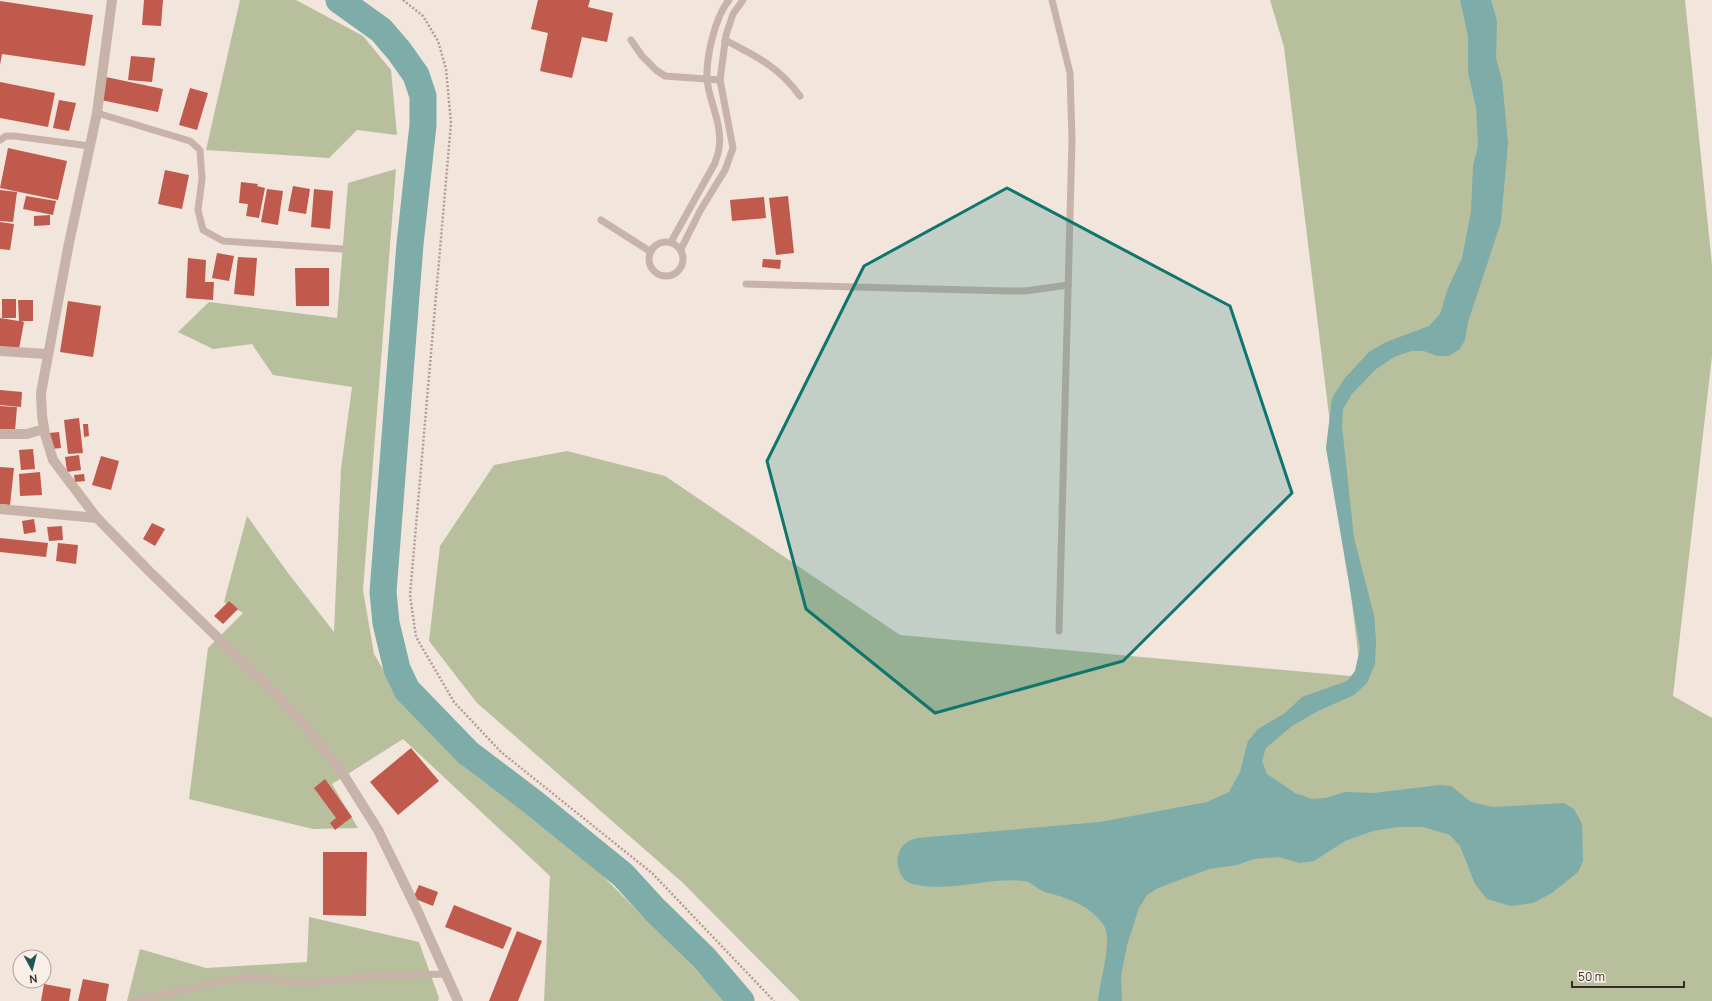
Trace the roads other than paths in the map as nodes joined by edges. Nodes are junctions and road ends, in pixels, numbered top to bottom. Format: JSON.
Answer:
{"nodes":[{"id":1,"x":112,"y":0,"type":"edge"},
{"id":2,"x":729,"y":0,"type":"edge"},
{"id":3,"x":743,"y":0,"type":"edge"},
{"id":4,"x":1052,"y":0,"type":"edge"},
{"id":5,"x":631,"y":40,"type":"dead end"},
{"id":6,"x":725,"y":40,"type":"junction"},
{"id":7,"x":707,"y":79,"type":"junction"},
{"id":8,"x":720,"y":80,"type":"junction"},
{"id":9,"x":800,"y":96,"type":"dead end"},
{"id":10,"x":97,"y":112,"type":"junction"},
{"id":11,"x":0,"y":140,"type":"edge"},
{"id":12,"x":90,"y":146,"type":"junction"},
{"id":13,"x":601,"y":220,"type":"dead end"},
{"id":14,"x":671,"y":242,"type":"junction"},
{"id":15,"x":342,"y":249,"type":"dead end"},
{"id":16,"x":681,"y":249,"type":"junction"},
{"id":17,"x":650,"y":252,"type":"junction"},
{"id":18,"x":746,"y":284,"type":"dead end"},
{"id":19,"x":1068,"y":285,"type":"junction"},
{"id":20,"x":0,"y":350,"type":"edge"},
{"id":21,"x":47,"y":354,"type":"junction"},
{"id":22,"x":44,"y":429,"type":"junction"},
{"id":23,"x":0,"y":434,"type":"edge"},
{"id":24,"x":0,"y":509,"type":"edge"},
{"id":25,"x":97,"y":518,"type":"junction"},
{"id":26,"x":1059,"y":631,"type":"dead end"},
{"id":27,"x":446,"y":974,"type":"junction"},
{"id":28,"x":134,"y":1001,"type":"edge"},
{"id":29,"x":458,"y":1001,"type":"edge"}],
"edges":[{"from":1,"to":10,"type":"street"},
{"from":2,"to":7,"type":"lane"},
{"from":3,"to":6,"type":"lane"},
{"from":4,"to":19,"type":"lane"},
{"from":5,"to":7,"type":"lane"},
{"from":6,"to":8,"type":"lane"},
{"from":6,"to":9,"type":"lane"},
{"from":7,"to":8,"type":"lane"},
{"from":7,"to":14,"type":"lane"},
{"from":8,"to":16,"type":"lane"},
{"from":10,"to":12,"type":"street"},
{"from":10,"to":15,"type":"lane"},
{"from":11,"to":12,"type":"lane"},
{"from":12,"to":21,"type":"street"},
{"from":13,"to":17,"type":"lane"},
{"from":14,"to":16,"type":"lane"},
{"from":14,"to":17,"type":"lane"},
{"from":16,"to":17,"type":"lane"},
{"from":18,"to":19,"type":"lane"},
{"from":19,"to":26,"type":"lane"},
{"from":20,"to":21,"type":"street"},
{"from":21,"to":22,"type":"street"},
{"from":22,"to":23,"type":"street"},
{"from":22,"to":25,"type":"street"},
{"from":24,"to":25,"type":"street"},
{"from":25,"to":27,"type":"street"},
{"from":27,"to":28,"type":"lane"},
{"from":27,"to":29,"type":"street"}]}
